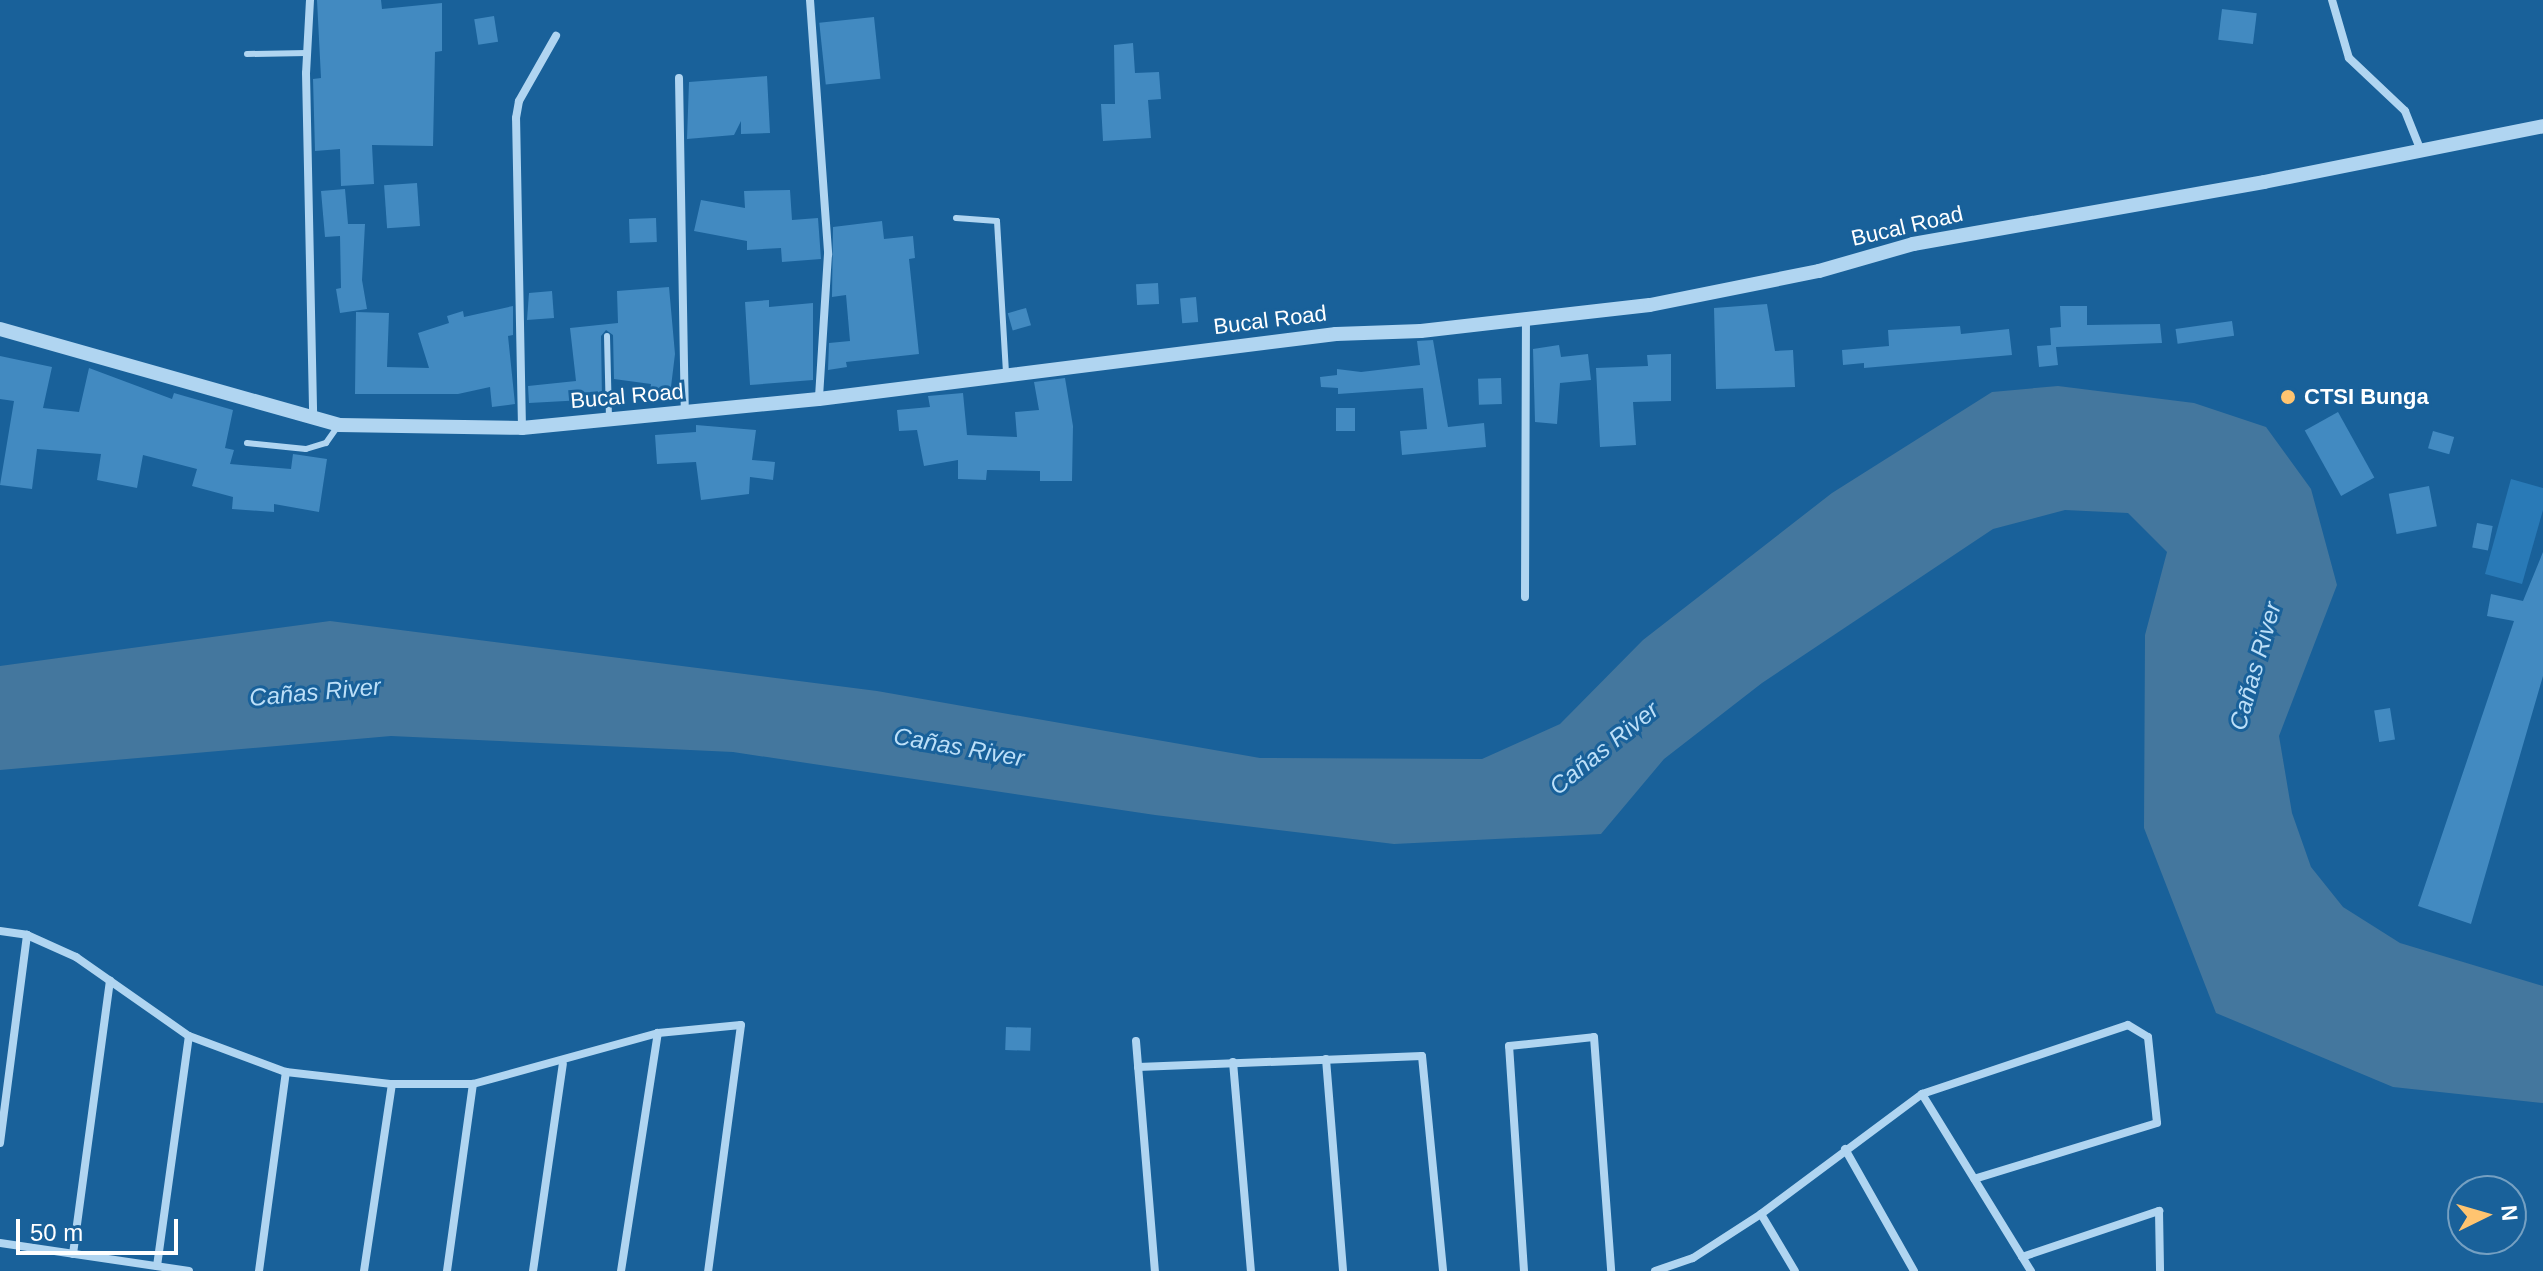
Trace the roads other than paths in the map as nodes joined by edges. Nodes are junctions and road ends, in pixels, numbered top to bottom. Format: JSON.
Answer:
{"nodes":[{"id":1,"x":310,"y":0,"type":"edge"},
{"id":2,"x":810,"y":0,"type":"edge"},
{"id":3,"x":2332,"y":0,"type":"edge"},
{"id":4,"x":556,"y":36,"type":"dead end"},
{"id":5,"x":307,"y":53,"type":"junction"},
{"id":6,"x":247,"y":54,"type":"dead end"},
{"id":7,"x":679,"y":78,"type":"dead end"},
{"id":8,"x":2543,"y":126,"type":"edge"},
{"id":9,"x":2422,"y":151,"type":"junction"},
{"id":10,"x":956,"y":218,"type":"dead end"},
{"id":11,"x":1526,"y":319,"type":"junction"},
{"id":12,"x":0,"y":329,"type":"edge"},
{"id":13,"x":607,"y":336,"type":"dead end"},
{"id":14,"x":1006,"y":373,"type":"junction"},
{"id":15,"x":819,"y":399,"type":"junction"},
{"id":16,"x":685,"y":413,"type":"junction"},
{"id":17,"x":313,"y":419,"type":"junction"},
{"id":18,"x":609,"y":420,"type":"junction"},
{"id":19,"x":339,"y":425,"type":"junction"},
{"id":20,"x":522,"y":428,"type":"junction"},
{"id":21,"x":247,"y":443,"type":"dead end"},
{"id":22,"x":1525,"y":597,"type":"dead end"},
{"id":23,"x":0,"y":931,"type":"edge"},
{"id":24,"x":27,"y":935,"type":"junction"},
{"id":25,"x":110,"y":980,"type":"junction"},
{"id":26,"x":658,"y":1033,"type":"junction"},
{"id":27,"x":189,"y":1036,"type":"junction"},
{"id":28,"x":1136,"y":1041,"type":"dead end"},
{"id":29,"x":1326,"y":1059,"type":"junction"},
{"id":30,"x":1233,"y":1062,"type":"junction"},
{"id":31,"x":563,"y":1064,"type":"junction"},
{"id":32,"x":1138,"y":1067,"type":"junction"},
{"id":33,"x":286,"y":1072,"type":"junction"},
{"id":34,"x":392,"y":1084,"type":"junction"},
{"id":35,"x":473,"y":1084,"type":"junction"},
{"id":36,"x":1922,"y":1094,"type":"junction"},
{"id":37,"x":0,"y":1143,"type":"edge"},
{"id":38,"x":1845,"y":1149,"type":"junction"},
{"id":39,"x":1974,"y":1179,"type":"junction"},
{"id":40,"x":1761,"y":1214,"type":"junction"},
{"id":41,"x":0,"y":1243,"type":"edge"},
{"id":42,"x":73,"y":1254,"type":"junction"},
{"id":43,"x":2022,"y":1257,"type":"junction"},
{"id":44,"x":157,"y":1266,"type":"junction"},
{"id":45,"x":189,"y":1271,"type":"edge"},
{"id":46,"x":259,"y":1271,"type":"edge"},
{"id":47,"x":364,"y":1271,"type":"edge"},
{"id":48,"x":447,"y":1271,"type":"edge"},
{"id":49,"x":533,"y":1271,"type":"edge"},
{"id":50,"x":621,"y":1271,"type":"edge"},
{"id":51,"x":708,"y":1271,"type":"edge"},
{"id":52,"x":1155,"y":1271,"type":"edge"},
{"id":53,"x":1251,"y":1271,"type":"edge"},
{"id":54,"x":1343,"y":1271,"type":"edge"},
{"id":55,"x":1443,"y":1271,"type":"edge"},
{"id":56,"x":1524,"y":1271,"type":"edge"},
{"id":57,"x":1611,"y":1271,"type":"edge"},
{"id":58,"x":1655,"y":1271,"type":"edge"},
{"id":59,"x":1795,"y":1271,"type":"edge"},
{"id":60,"x":1914,"y":1271,"type":"edge"},
{"id":61,"x":2031,"y":1271,"type":"edge"},
{"id":62,"x":2160,"y":1271,"type":"edge"}],
"edges":[{"from":1,"to":5,"type":"street"},
{"from":2,"to":15,"type":"street"},
{"from":3,"to":9,"type":"street"},
{"from":4,"to":20,"type":"street"},
{"from":5,"to":6,"type":"lane"},
{"from":5,"to":17,"type":"street"},
{"from":7,"to":16,"type":"street"},
{"from":8,"to":9,"type":"street","name":"Bucal Road"},
{"from":9,"to":11,"type":"street","name":"Bucal Road"},
{"from":10,"to":14,"type":"lane"},
{"from":11,"to":14,"type":"street","name":"Bucal Road"},
{"from":11,"to":22,"type":"street"},
{"from":12,"to":17,"type":"street","name":"Bucal Road"},
{"from":13,"to":18,"type":"lane"},
{"from":14,"to":15,"type":"street","name":"Bucal Road"},
{"from":15,"to":16,"type":"street","name":"Bucal Road"},
{"from":16,"to":18,"type":"street","name":"Bucal Road"},
{"from":17,"to":19,"type":"street","name":"Bucal Road"},
{"from":18,"to":20,"type":"street","name":"Bucal Road"},
{"from":19,"to":20,"type":"street","name":"Bucal Road"},
{"from":19,"to":21,"type":"lane"},
{"from":23,"to":24,"type":"street"},
{"from":24,"to":25,"type":"street"},
{"from":24,"to":37,"type":"street"},
{"from":25,"to":27,"type":"street"},
{"from":25,"to":42,"type":"street"},
{"from":26,"to":31,"type":"street"},
{"from":26,"to":50,"type":"street"},
{"from":26,"to":51,"type":"street"},
{"from":27,"to":33,"type":"street"},
{"from":27,"to":44,"type":"street"},
{"from":28,"to":32,"type":"street"},
{"from":29,"to":30,"type":"street"},
{"from":29,"to":54,"type":"street"},
{"from":29,"to":55,"type":"street"},
{"from":30,"to":32,"type":"street"},
{"from":30,"to":53,"type":"street"},
{"from":31,"to":35,"type":"street"},
{"from":31,"to":49,"type":"street"},
{"from":32,"to":52,"type":"street"},
{"from":33,"to":34,"type":"street"},
{"from":33,"to":46,"type":"street"},
{"from":34,"to":35,"type":"street"},
{"from":34,"to":47,"type":"street"},
{"from":35,"to":48,"type":"street"},
{"from":36,"to":38,"type":"street"},
{"from":36,"to":39,"type":"street"},
{"from":36,"to":39,"type":"street"},
{"from":38,"to":40,"type":"street"},
{"from":38,"to":60,"type":"street"},
{"from":39,"to":43,"type":"street"},
{"from":40,"to":58,"type":"street"},
{"from":40,"to":59,"type":"street"},
{"from":41,"to":42,"type":"street"},
{"from":42,"to":44,"type":"street"},
{"from":43,"to":61,"type":"street"},
{"from":43,"to":62,"type":"street"},
{"from":44,"to":45,"type":"street"},
{"from":56,"to":57,"type":"street"}]}
